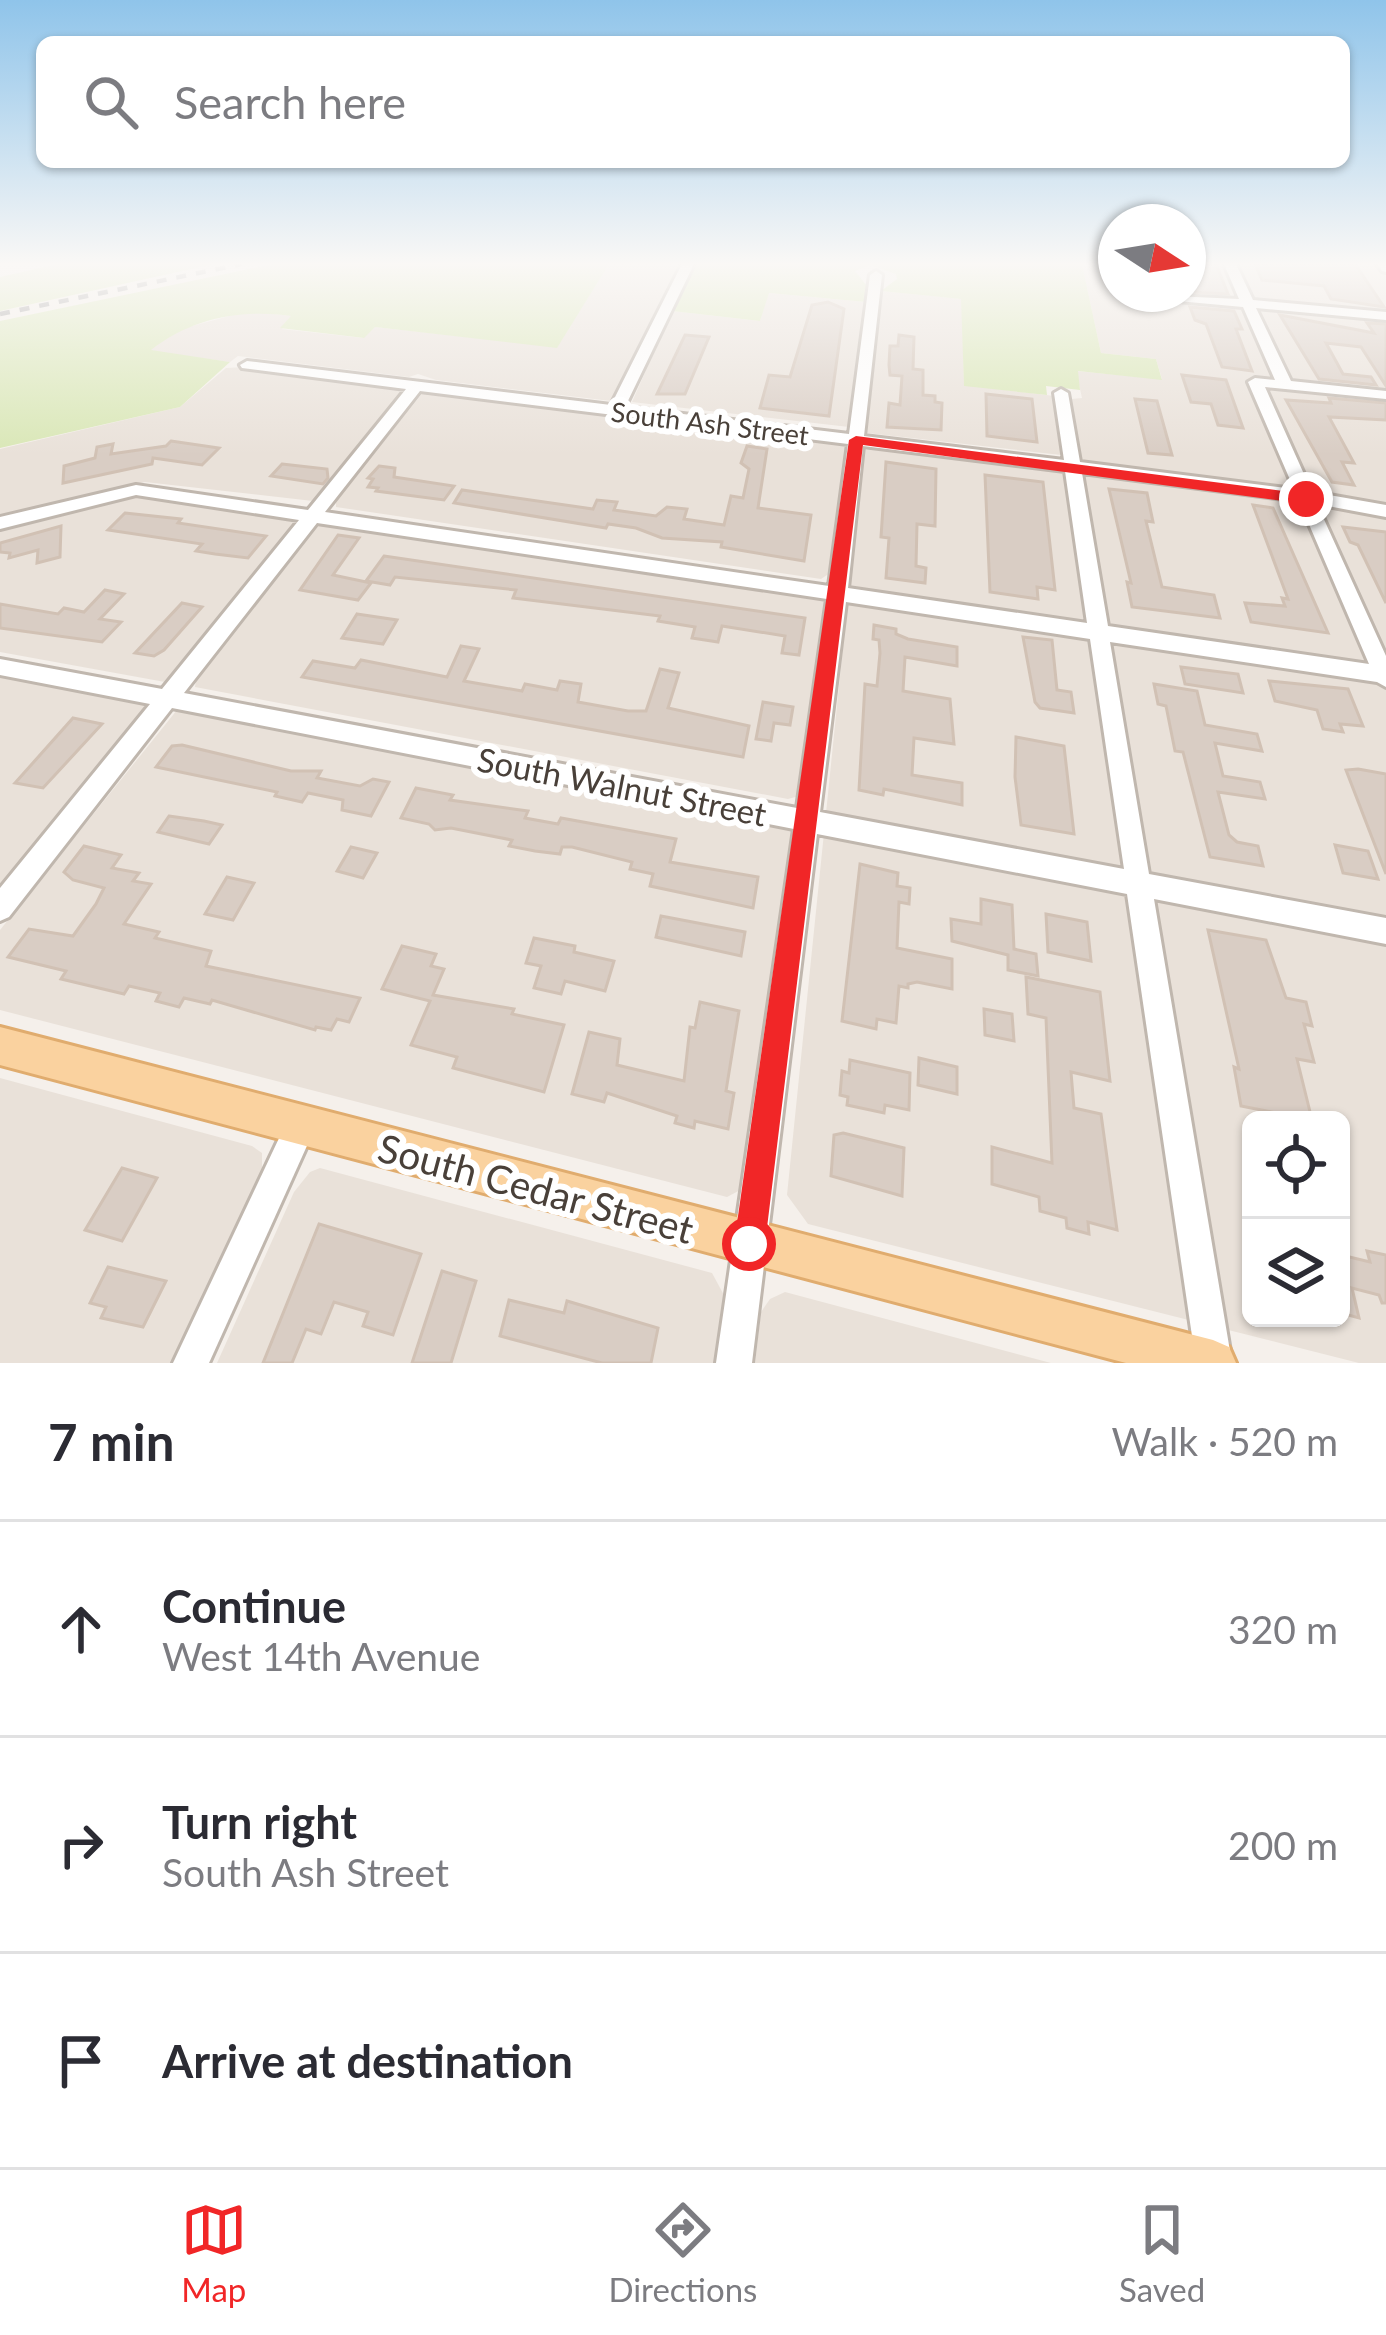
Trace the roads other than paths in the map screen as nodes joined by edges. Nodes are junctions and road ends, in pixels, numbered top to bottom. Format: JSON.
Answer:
{"nodes":[{"id":1,"x":657,"y":328,"type":"edge"},
{"id":2,"x":870,"y":328,"type":"edge"},
{"id":3,"x":1259,"y":328,"type":"edge"},
{"id":4,"x":247,"y":365,"type":"dead end"},
{"id":5,"x":1286,"y":385,"type":"junction"},
{"id":6,"x":416,"y":386,"type":"junction"},
{"id":7,"x":1061,"y":393,"type":"dead end"},
{"id":8,"x":1386,"y":395,"type":"edge"},
{"id":9,"x":615,"y":412,"type":"junction"},
{"id":10,"x":856,"y":440,"type":"junction"},
{"id":11,"x":1073,"y":467,"type":"junction"},
{"id":12,"x":1306,"y":499,"type":"junction"},
{"id":13,"x":1386,"y":511,"type":"edge"},
{"id":14,"x":310,"y":515,"type":"junction"},
{"id":15,"x":0,"y":523,"type":"edge"},
{"id":16,"x":838,"y":591,"type":"junction"},
{"id":17,"x":1101,"y":631,"type":"junction"},
{"id":18,"x":0,"y":667,"type":"edge"},
{"id":19,"x":1385,"y":676,"type":"edge"},
{"id":20,"x":164,"y":700,"type":"junction"},
{"id":21,"x":808,"y":820,"type":"junction"},
{"id":22,"x":1139,"y":881,"type":"junction"},
{"id":23,"x":0,"y":908,"type":"edge"},
{"id":24,"x":1386,"y":931,"type":"edge"},
{"id":25,"x":0,"y":1046,"type":"edge"},
{"id":26,"x":300,"y":1128,"type":"junction"},
{"id":27,"x":749,"y":1244,"type":"junction"},
{"id":28,"x":191,"y":1363,"type":"edge"},
{"id":29,"x":734,"y":1363,"type":"edge"},
{"id":30,"x":1214,"y":1363,"type":"edge"}],
"edges":[{"from":1,"to":9,"type":"street"},
{"from":2,"to":10,"type":"street"},
{"from":3,"to":5,"type":"street"},
{"from":4,"to":6,"type":"street","name":"South Ash Street"},
{"from":5,"to":8,"type":"street"},
{"from":5,"to":12,"type":"street"},
{"from":6,"to":9,"type":"street","name":"South Ash Street"},
{"from":6,"to":14,"type":"street"},
{"from":7,"to":11,"type":"street"},
{"from":9,"to":10,"type":"street","name":"South Ash Street"},
{"from":10,"to":11,"type":"street","name":"South Ash Street"},
{"from":10,"to":16,"type":"street"},
{"from":11,"to":12,"type":"street","name":"South Ash Street"},
{"from":11,"to":17,"type":"street"},
{"from":12,"to":13,"type":"street","name":"South Ash Street"},
{"from":12,"to":19,"type":"street"},
{"from":14,"to":15,"type":"street"},
{"from":14,"to":16,"type":"street"},
{"from":14,"to":20,"type":"street"},
{"from":16,"to":17,"type":"street"},
{"from":16,"to":21,"type":"street"},
{"from":17,"to":19,"type":"street"},
{"from":17,"to":22,"type":"street"},
{"from":18,"to":20,"type":"street","name":"South Walnut Street"},
{"from":20,"to":21,"type":"street","name":"South Walnut Street"},
{"from":20,"to":23,"type":"street"},
{"from":21,"to":22,"type":"street","name":"South Walnut Street"},
{"from":21,"to":27,"type":"street"},
{"from":22,"to":24,"type":"street","name":"South Walnut Street"},
{"from":22,"to":30,"type":"street"},
{"from":25,"to":26,"type":"main road","name":"South Cedar Street"},
{"from":26,"to":27,"type":"main road","name":"South Cedar Street"},
{"from":26,"to":28,"type":"street"},
{"from":27,"to":29,"type":"street"},
{"from":27,"to":30,"type":"main road","name":"South Cedar Street"}]}
